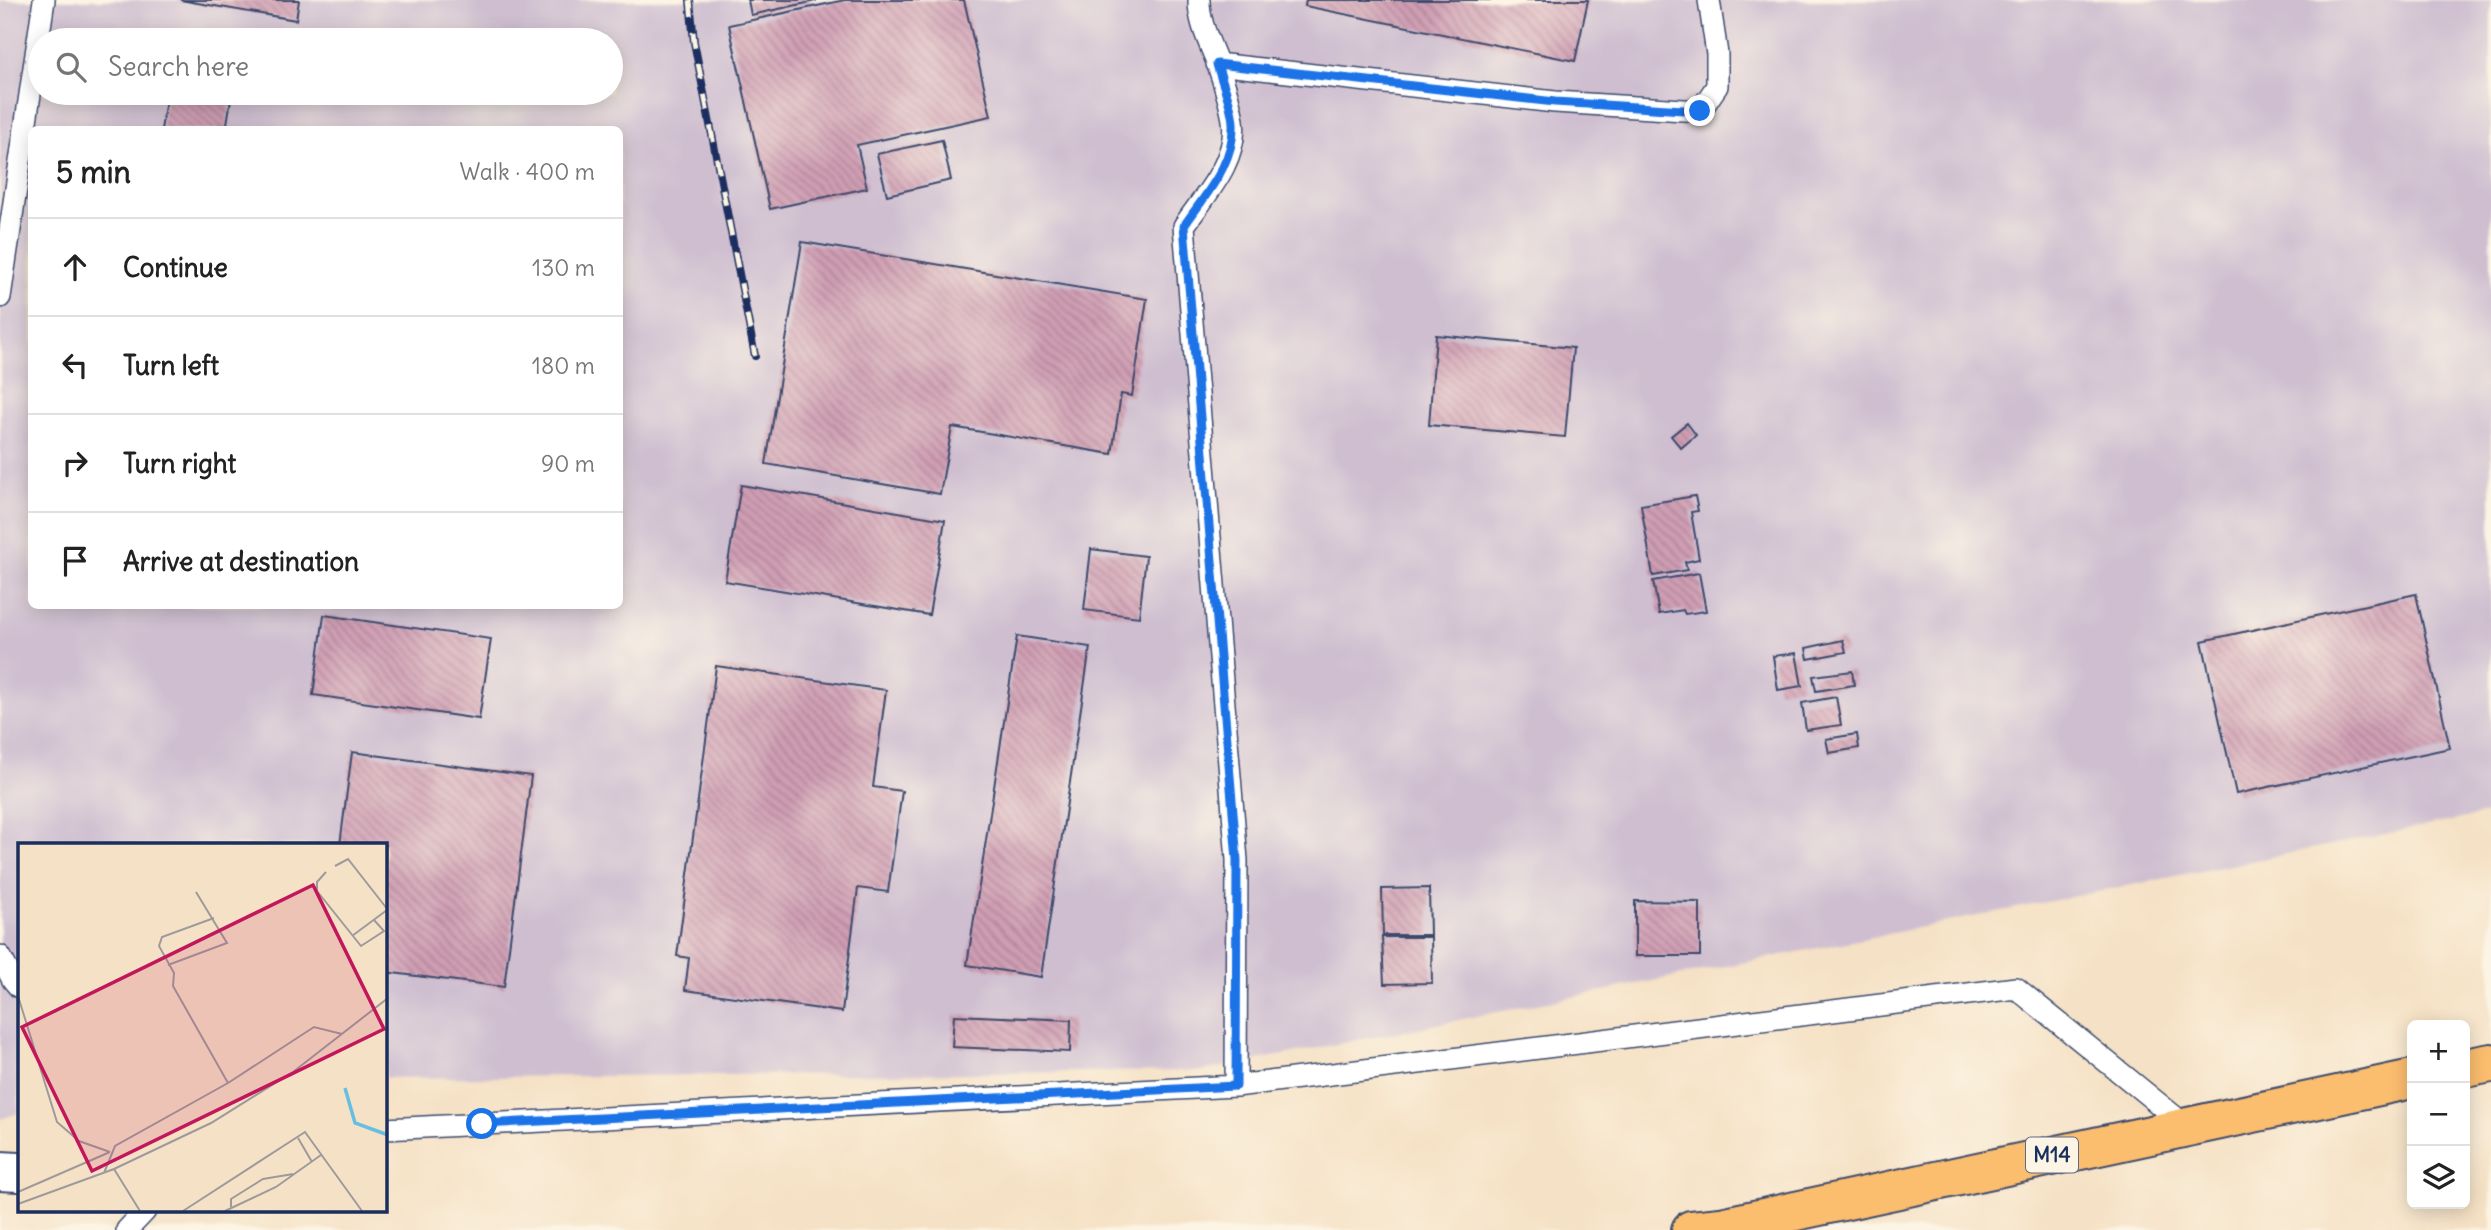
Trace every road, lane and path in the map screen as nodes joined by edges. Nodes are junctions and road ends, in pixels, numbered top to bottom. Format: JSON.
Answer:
{"nodes":[{"id":1,"x":44,"y":0,"type":"edge"},
{"id":2,"x":1199,"y":0,"type":"edge"},
{"id":3,"x":1709,"y":0,"type":"edge"},
{"id":4,"x":40,"y":28,"type":"edge"},
{"id":5,"x":1217,"y":64,"type":"junction"},
{"id":6,"x":28,"y":105,"type":"edge"},
{"id":7,"x":0,"y":298,"type":"edge"},
{"id":8,"x":0,"y":956,"type":"edge"},
{"id":9,"x":18,"y":986,"type":"edge"},
{"id":10,"x":2491,"y":1063,"type":"edge"},
{"id":11,"x":2470,"y":1067,"type":"edge"},
{"id":12,"x":2407,"y":1080,"type":"edge"},
{"id":13,"x":1236,"y":1086,"type":"junction"},
{"id":14,"x":2186,"y":1126,"type":"junction"},
{"id":15,"x":387,"y":1129,"type":"edge"},
{"id":16,"x":0,"y":1171,"type":"edge"},
{"id":17,"x":18,"y":1172,"type":"edge"},
{"id":18,"x":144,"y":1212,"type":"edge"},
{"id":19,"x":127,"y":1230,"type":"edge"},
{"id":20,"x":1692,"y":1230,"type":"edge"}],
"edges":[{"from":1,"to":4,"type":"lane"},
{"from":2,"to":5,"type":"lane"},
{"from":3,"to":5,"type":"lane"},
{"from":5,"to":13,"type":"lane"},
{"from":6,"to":7,"type":"lane"},
{"from":8,"to":9,"type":"lane"},
{"from":10,"to":11,"type":"highway"},
{"from":12,"to":14,"type":"highway","number":"M14"},
{"from":13,"to":14,"type":"lane"},
{"from":13,"to":15,"type":"lane"},
{"from":14,"to":20,"type":"highway","number":"M14"},
{"from":16,"to":17,"type":"street"},
{"from":18,"to":19,"type":"lane"}]}
